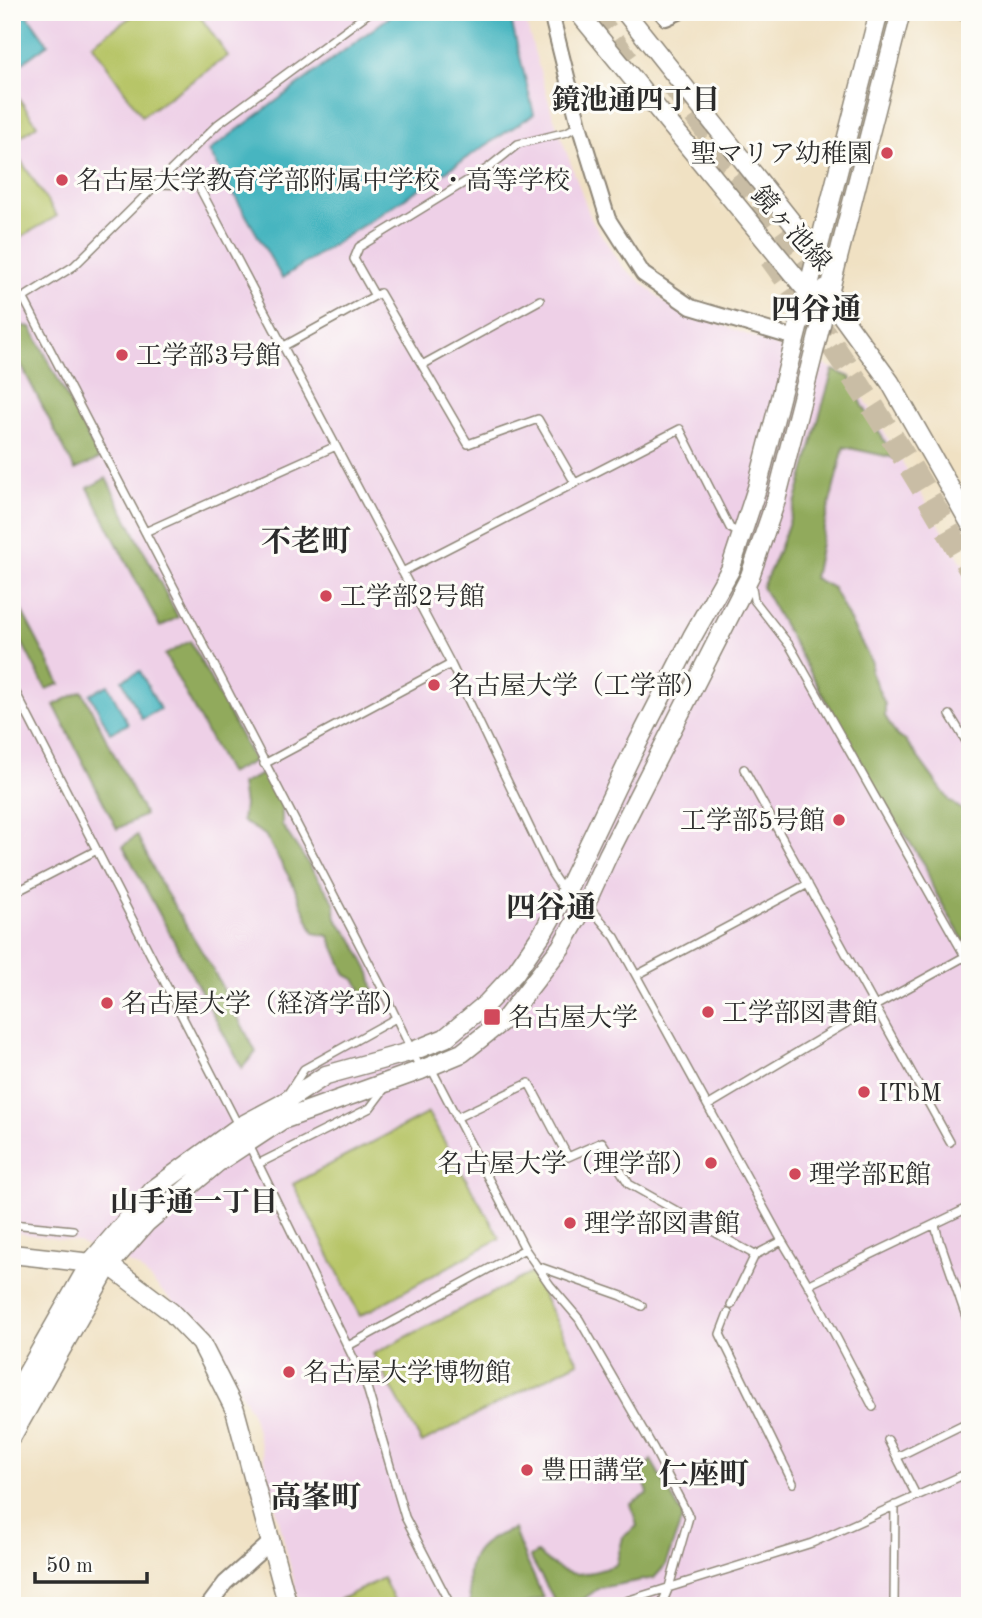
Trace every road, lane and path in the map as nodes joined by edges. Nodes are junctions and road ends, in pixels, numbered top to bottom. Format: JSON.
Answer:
{"nodes":[{"id":1,"x":370,"y":12,"type":"edge"},
{"id":2,"x":559,"y":12,"type":"edge"},
{"id":3,"x":578,"y":12,"type":"edge"},
{"id":4,"x":625,"y":12,"type":"edge"},
{"id":5,"x":661,"y":12,"type":"edge"},
{"id":6,"x":679,"y":12,"type":"edge"},
{"id":7,"x":879,"y":12,"type":"edge"},
{"id":8,"x":901,"y":12,"type":"edge"},
{"id":9,"x":962,"y":12,"type":"edge"},
{"id":10,"x":970,"y":13,"type":"edge"},
{"id":11,"x":579,"y":125,"type":"junction"},
{"id":12,"x":157,"y":184,"type":"junction"},
{"id":13,"x":818,"y":254,"type":"junction"},
{"id":14,"x":807,"y":291,"type":"junction"},
{"id":15,"x":375,"y":296,"type":"junction"},
{"id":16,"x":828,"y":297,"type":"junction"},
{"id":17,"x":24,"y":299,"type":"junction"},
{"id":18,"x":540,"y":300,"type":"dead end"},
{"id":19,"x":12,"y":305,"type":"edge"},
{"id":20,"x":795,"y":338,"type":"junction"},
{"id":21,"x":284,"y":346,"type":"junction"},
{"id":22,"x":422,"y":365,"type":"junction"},
{"id":23,"x":336,"y":446,"type":"junction"},
{"id":24,"x":575,"y":483,"type":"junction"},
{"id":25,"x":970,"y":523,"type":"edge"},
{"id":26,"x":145,"y":532,"type":"junction"},
{"id":27,"x":742,"y":534,"type":"junction"},
{"id":28,"x":402,"y":572,"type":"junction"},
{"id":29,"x":750,"y":576,"type":"junction"},
{"id":30,"x":451,"y":664,"type":"junction"},
{"id":31,"x":12,"y":685,"type":"edge"},
{"id":32,"x":950,"y":715,"type":"dead end"},
{"id":33,"x":970,"y":748,"type":"edge"},
{"id":34,"x":264,"y":764,"type":"junction"},
{"id":35,"x":744,"y":769,"type":"dead end"},
{"id":36,"x":97,"y":850,"type":"junction"},
{"id":37,"x":808,"y":884,"type":"junction"},
{"id":38,"x":12,"y":894,"type":"edge"},
{"id":39,"x":565,"y":894,"type":"junction"},
{"id":40,"x":586,"y":903,"type":"junction"},
{"id":41,"x":964,"y":957,"type":"junction"},
{"id":42,"x":970,"y":965,"type":"edge"},
{"id":43,"x":637,"y":975,"type":"junction"},
{"id":44,"x":875,"y":1006,"type":"junction"},
{"id":45,"x":396,"y":1018,"type":"junction"},
{"id":46,"x":413,"y":1051,"type":"junction"},
{"id":47,"x":426,"y":1069,"type":"junction"},
{"id":48,"x":391,"y":1080,"type":"junction"},
{"id":49,"x":280,"y":1105,"type":"junction"},
{"id":50,"x":709,"y":1105,"type":"junction"},
{"id":51,"x":456,"y":1118,"type":"junction"},
{"id":52,"x":239,"y":1127,"type":"junction"},
{"id":53,"x":950,"y":1142,"type":"dead end"},
{"id":54,"x":248,"y":1144,"type":"junction"},
{"id":55,"x":258,"y":1164,"type":"junction"},
{"id":56,"x":970,"y":1207,"type":"edge"},
{"id":57,"x":12,"y":1224,"type":"edge"},
{"id":58,"x":934,"y":1225,"type":"junction"},
{"id":59,"x":73,"y":1230,"type":"dead end"},
{"id":60,"x":782,"y":1241,"type":"junction"},
{"id":61,"x":525,"y":1249,"type":"junction"},
{"id":62,"x":12,"y":1254,"type":"edge"},
{"id":63,"x":755,"y":1255,"type":"junction"},
{"id":64,"x":90,"y":1263,"type":"junction"},
{"id":65,"x":109,"y":1265,"type":"junction"},
{"id":66,"x":536,"y":1266,"type":"junction"},
{"id":67,"x":808,"y":1285,"type":"junction"},
{"id":68,"x":642,"y":1306,"type":"dead end"},
{"id":69,"x":970,"y":1328,"type":"edge"},
{"id":70,"x":348,"y":1346,"type":"junction"},
{"id":71,"x":12,"y":1400,"type":"edge"},
{"id":72,"x":873,"y":1406,"type":"dead end"},
{"id":73,"x":970,"y":1421,"type":"edge"},
{"id":74,"x":12,"y":1436,"type":"edge"},
{"id":75,"x":888,"y":1440,"type":"dead end"},
{"id":76,"x":897,"y":1457,"type":"junction"},
{"id":77,"x":970,"y":1472,"type":"edge"},
{"id":78,"x":793,"y":1483,"type":"dead end"},
{"id":79,"x":916,"y":1495,"type":"junction"},
{"id":80,"x":895,"y":1505,"type":"junction"},
{"id":81,"x":272,"y":1541,"type":"junction"},
{"id":82,"x":669,"y":1587,"type":"junction"},
{"id":83,"x":208,"y":1606,"type":"edge"},
{"id":84,"x":288,"y":1606,"type":"edge"},
{"id":85,"x":451,"y":1606,"type":"edge"},
{"id":86,"x":610,"y":1606,"type":"edge"},
{"id":87,"x":661,"y":1606,"type":"edge"},
{"id":88,"x":894,"y":1606,"type":"edge"}],
"edges":[{"from":1,"to":12,"type":"lane"},
{"from":2,"to":11,"type":"street"},
{"from":3,"to":14,"type":"street","name":"鏡ヶ池線"},
{"from":4,"to":13,"type":"street","name":"鏡ヶ池線"},
{"from":5,"to":6,"type":"street"},
{"from":7,"to":13,"type":"street"},
{"from":8,"to":16,"type":"street"},
{"from":9,"to":10,"type":"street"},
{"from":11,"to":15,"type":"lane"},
{"from":11,"to":20,"type":"street"},
{"from":12,"to":17,"type":"lane"},
{"from":12,"to":21,"type":"lane"},
{"from":13,"to":14,"type":"street"},
{"from":13,"to":16,"type":"street","name":"鏡ヶ池線"},
{"from":14,"to":16,"type":"street","name":"鏡ヶ池線"},
{"from":14,"to":20,"type":"street"},
{"from":15,"to":21,"type":"lane"},
{"from":15,"to":22,"type":"lane"},
{"from":16,"to":25,"type":"street"},
{"from":16,"to":29,"type":"street"},
{"from":17,"to":19,"type":"lane"},
{"from":17,"to":26,"type":"lane"},
{"from":18,"to":22,"type":"lane"},
{"from":20,"to":27,"type":"street"},
{"from":21,"to":23,"type":"lane"},
{"from":22,"to":24,"type":"lane"},
{"from":23,"to":26,"type":"lane"},
{"from":23,"to":28,"type":"lane"},
{"from":24,"to":27,"type":"lane"},
{"from":24,"to":28,"type":"lane"},
{"from":26,"to":34,"type":"lane"},
{"from":27,"to":39,"type":"street"},
{"from":28,"to":30,"type":"lane"},
{"from":29,"to":40,"type":"street"},
{"from":29,"to":41,"type":"lane"},
{"from":30,"to":34,"type":"lane"},
{"from":30,"to":39,"type":"lane"},
{"from":31,"to":36,"type":"lane"},
{"from":32,"to":33,"type":"lane"},
{"from":34,"to":45,"type":"lane"},
{"from":35,"to":37,"type":"lane"},
{"from":36,"to":38,"type":"lane"},
{"from":36,"to":52,"type":"lane"},
{"from":37,"to":43,"type":"lane"},
{"from":37,"to":44,"type":"lane"},
{"from":39,"to":46,"type":"street"},
{"from":40,"to":43,"type":"lane"},
{"from":40,"to":47,"type":"street"},
{"from":41,"to":42,"type":"lane"},
{"from":41,"to":44,"type":"lane"},
{"from":43,"to":50,"type":"lane"},
{"from":44,"to":50,"type":"lane"},
{"from":44,"to":53,"type":"lane"},
{"from":45,"to":46,"type":"lane"},
{"from":45,"to":49,"type":"lane"},
{"from":46,"to":47,"type":"lane"},
{"from":46,"to":49,"type":"street"},
{"from":47,"to":48,"type":"street"},
{"from":47,"to":51,"type":"lane"},
{"from":48,"to":54,"type":"street"},
{"from":48,"to":55,"type":"lane"},
{"from":49,"to":52,"type":"street"},
{"from":50,"to":60,"type":"lane"},
{"from":51,"to":61,"type":"lane"},
{"from":51,"to":63,"type":"lane"},
{"from":52,"to":54,"type":"lane"},
{"from":52,"to":64,"type":"street"},
{"from":54,"to":55,"type":"lane"},
{"from":54,"to":65,"type":"street"},
{"from":55,"to":70,"type":"lane"},
{"from":56,"to":58,"type":"lane"},
{"from":57,"to":59,"type":"lane"},
{"from":58,"to":67,"type":"lane"},
{"from":58,"to":69,"type":"lane"},
{"from":60,"to":63,"type":"lane"},
{"from":60,"to":67,"type":"lane"},
{"from":61,"to":66,"type":"lane"},
{"from":61,"to":70,"type":"lane"},
{"from":62,"to":64,"type":"street"},
{"from":63,"to":78,"type":"lane"},
{"from":64,"to":65,"type":"street"},
{"from":64,"to":71,"type":"street"},
{"from":65,"to":74,"type":"street"},
{"from":65,"to":81,"type":"street"},
{"from":66,"to":68,"type":"lane"},
{"from":66,"to":82,"type":"lane"},
{"from":67,"to":72,"type":"lane"},
{"from":70,"to":85,"type":"lane"},
{"from":73,"to":76,"type":"lane"},
{"from":75,"to":76,"type":"lane"},
{"from":76,"to":79,"type":"lane"},
{"from":77,"to":79,"type":"lane"},
{"from":79,"to":80,"type":"lane"},
{"from":80,"to":82,"type":"lane"},
{"from":80,"to":88,"type":"lane"},
{"from":81,"to":83,"type":"street"},
{"from":81,"to":84,"type":"street"},
{"from":82,"to":86,"type":"lane"},
{"from":82,"to":87,"type":"lane"}]}
